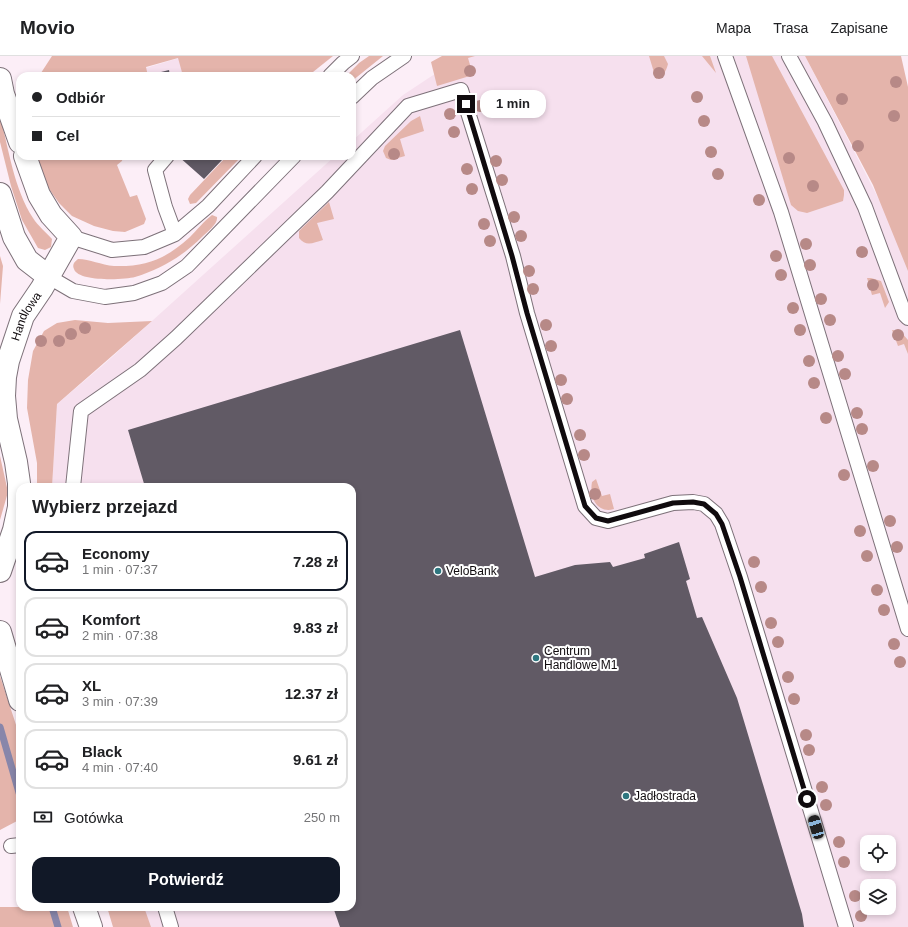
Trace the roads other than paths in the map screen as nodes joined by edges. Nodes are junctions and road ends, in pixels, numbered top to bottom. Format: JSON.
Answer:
{"nodes":[{"id":1,"x":352,"y":56,"type":"edge"},
{"id":2,"x":404,"y":56,"type":"edge"},
{"id":3,"x":725,"y":56,"type":"edge"},
{"id":4,"x":789,"y":56,"type":"edge"},
{"id":5,"x":334,"y":72,"type":"edge"},
{"id":6,"x":0,"y":79,"type":"edge"},
{"id":7,"x":356,"y":93,"type":"edge"},
{"id":8,"x":16,"y":131,"type":"edge"},
{"id":9,"x":26,"y":160,"type":"edge"},
{"id":10,"x":164,"y":160,"type":"edge"},
{"id":11,"x":251,"y":160,"type":"edge"},
{"id":12,"x":290,"y":160,"type":"edge"},
{"id":13,"x":0,"y":194,"type":"edge"},
{"id":14,"x":176,"y":234,"type":"junction"},
{"id":15,"x":71,"y":237,"type":"junction"},
{"id":16,"x":48,"y":277,"type":"junction"},
{"id":17,"x":908,"y":318,"type":"edge"},
{"id":18,"x":19,"y":483,"type":"edge"},
{"id":19,"x":73,"y":483,"type":"edge"},
{"id":20,"x":16,"y":521,"type":"edge"},
{"id":21,"x":0,"y":571,"type":"edge"},
{"id":22,"x":908,"y":629,"type":"edge"},
{"id":23,"x":0,"y":632,"type":"edge"},
{"id":24,"x":16,"y":686,"type":"edge"},
{"id":25,"x":85,"y":911,"type":"edge"},
{"id":26,"x":165,"y":911,"type":"edge"},
{"id":27,"x":90,"y":927,"type":"edge"},
{"id":28,"x":171,"y":927,"type":"edge"},
{"id":29,"x":846,"y":927,"type":"edge"}],
"edges":[{"from":1,"to":5,"type":"lane"},
{"from":2,"to":7,"type":"lane"},
{"from":3,"to":22,"type":"lane"},
{"from":4,"to":17,"type":"lane"},
{"from":6,"to":8,"type":"street"},
{"from":9,"to":15,"type":"street"},
{"from":10,"to":14,"type":"lane"},
{"from":11,"to":14,"type":"lane"},
{"from":12,"to":16,"type":"lane"},
{"from":13,"to":16,"type":"street"},
{"from":14,"to":15,"type":"lane"},
{"from":15,"to":16,"type":"street","name":"Handlowa"},
{"from":16,"to":18,"type":"street","name":"Handlowa"},
{"from":19,"to":29,"type":"lane"},
{"from":20,"to":21,"type":"street","name":"Handlowa"},
{"from":23,"to":24,"type":"street"},
{"from":25,"to":27,"type":"street"},
{"from":26,"to":28,"type":"lane"}]}
